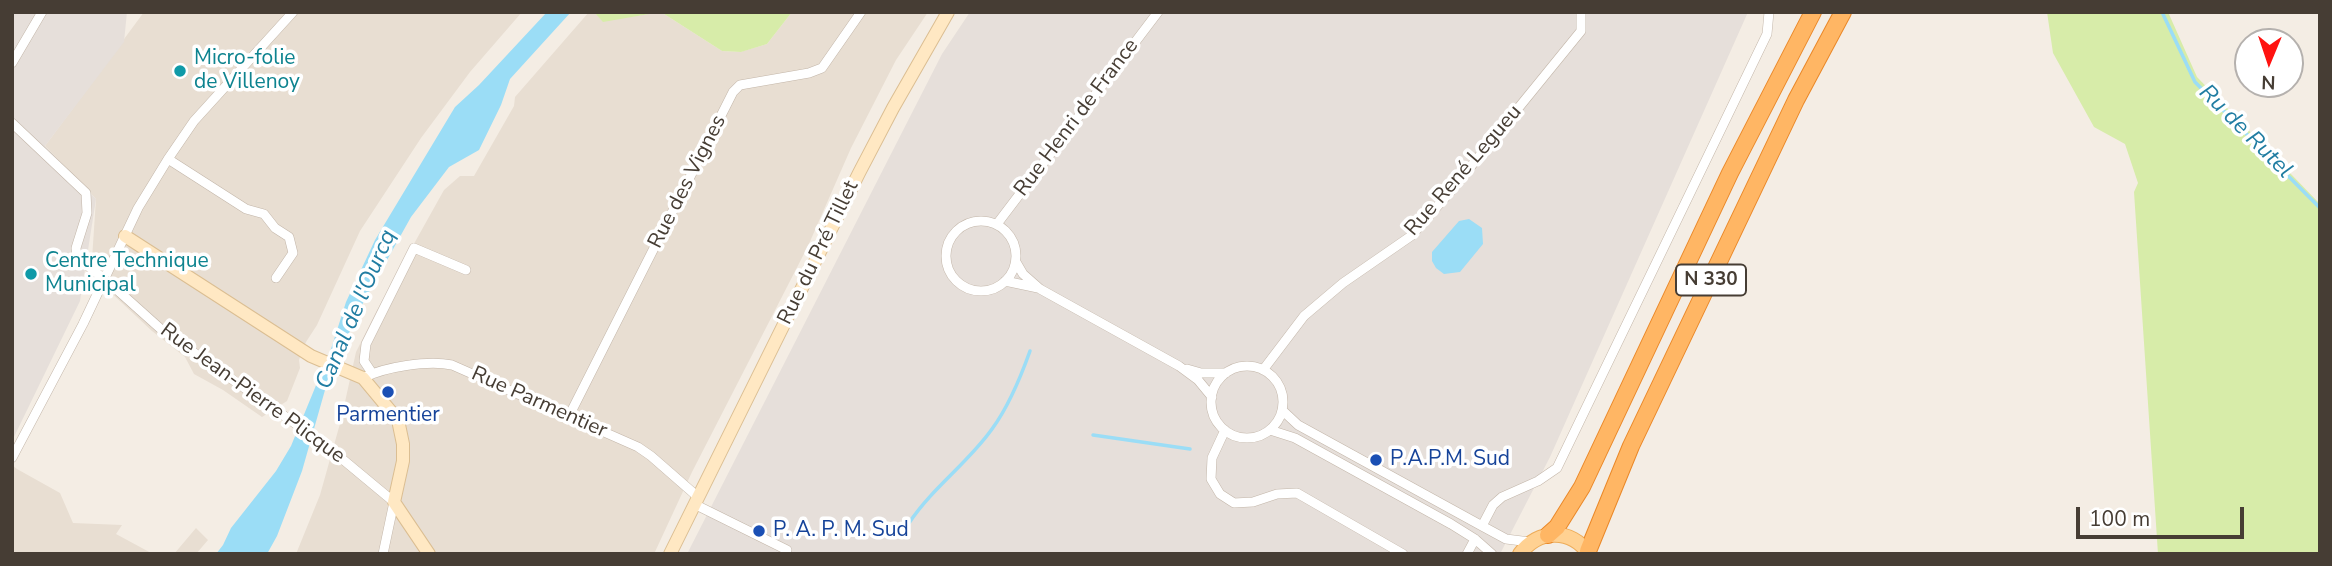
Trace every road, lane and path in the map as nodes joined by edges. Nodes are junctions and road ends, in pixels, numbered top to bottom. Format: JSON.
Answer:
{"nodes":[{"id":1,"x":42,"y":12,"type":"edge"},
{"id":2,"x":293,"y":12,"type":"edge"},
{"id":3,"x":861,"y":12,"type":"edge"},
{"id":4,"x":948,"y":12,"type":"edge"},
{"id":5,"x":1158,"y":12,"type":"edge"},
{"id":6,"x":1581,"y":12,"type":"edge"},
{"id":7,"x":1769,"y":12,"type":"edge"},
{"id":8,"x":1813,"y":12,"type":"edge"},
{"id":9,"x":1843,"y":12,"type":"edge"},
{"id":10,"x":12,"y":63,"type":"edge"},
{"id":11,"x":12,"y":123,"type":"edge"},
{"id":12,"x":168,"y":159,"type":"junction"},
{"id":13,"x":997,"y":224,"type":"junction"},
{"id":14,"x":125,"y":236,"type":"junction"},
{"id":15,"x":1016,"y":262,"type":"junction"},
{"id":16,"x":466,"y":270,"type":"dead end"},
{"id":17,"x":276,"y":278,"type":"dead end"},
{"id":18,"x":1005,"y":281,"type":"junction"},
{"id":19,"x":1040,"y":289,"type":"junction"},
{"id":20,"x":1179,"y":366,"type":"junction"},
{"id":21,"x":1263,"y":370,"type":"junction"},
{"id":22,"x":1226,"y":373,"type":"junction"},
{"id":23,"x":367,"y":376,"type":"junction"},
{"id":24,"x":1212,"y":397,"type":"junction"},
{"id":25,"x":1282,"y":410,"type":"junction"},
{"id":26,"x":569,"y":416,"type":"junction"},
{"id":27,"x":1225,"y":430,"type":"junction"},
{"id":28,"x":1270,"y":430,"type":"junction"},
{"id":29,"x":12,"y":458,"type":"edge"},
{"id":30,"x":696,"y":501,"type":"junction"},
{"id":31,"x":394,"y":502,"type":"junction"},
{"id":32,"x":1482,"y":526,"type":"junction"},
{"id":33,"x":1548,"y":535,"type":"junction"},
{"id":34,"x":1475,"y":539,"type":"junction"},
{"id":35,"x":1530,"y":542,"type":"junction"},
{"id":36,"x":787,"y":550,"type":"dead end"},
{"id":37,"x":1588,"y":552,"type":"edge"},
{"id":38,"x":383,"y":554,"type":"edge"},
{"id":39,"x":429,"y":554,"type":"edge"},
{"id":40,"x":670,"y":554,"type":"edge"},
{"id":41,"x":1403,"y":554,"type":"edge"},
{"id":42,"x":1467,"y":554,"type":"edge"},
{"id":43,"x":1492,"y":554,"type":"edge"},
{"id":44,"x":1520,"y":554,"type":"edge"}],
"edges":[{"from":1,"to":10,"type":"street"},
{"from":2,"to":12,"type":"street"},
{"from":3,"to":26,"type":"street","name":"Rue des Vignes"},
{"from":4,"to":30,"type":"street","name":"Rue du Pré Tillet"},
{"from":5,"to":13,"type":"street","name":"Rue Henri de France"},
{"from":6,"to":21,"type":"street","name":"Rue René Legueu"},
{"from":7,"to":32,"type":"street"},
{"from":8,"to":33,"type":"highway","number":"N 330"},
{"from":9,"to":37,"type":"highway","number":"N 330"},
{"from":11,"to":31,"type":"street","name":"Rue Jean-Pierre Plicque","bridge":true},
{"from":12,"to":14,"type":"street"},
{"from":12,"to":17,"type":"street"},
{"from":13,"to":15,"type":"street"},
{"from":13,"to":18,"type":"street"},
{"from":14,"to":23,"type":"street"},
{"from":14,"to":29,"type":"street"},
{"from":15,"to":18,"type":"street"},
{"from":15,"to":19,"type":"street"},
{"from":16,"to":23,"type":"street"},
{"from":18,"to":19,"type":"street"},
{"from":19,"to":20,"type":"street"},
{"from":20,"to":22,"type":"street"},
{"from":20,"to":24,"type":"street"},
{"from":21,"to":22,"type":"street"},
{"from":21,"to":25,"type":"street"},
{"from":22,"to":24,"type":"street"},
{"from":23,"to":26,"type":"street","name":"Rue Parmentier"},
{"from":23,"to":31,"type":"street"},
{"from":24,"to":27,"type":"street"},
{"from":25,"to":28,"type":"street"},
{"from":25,"to":32,"type":"street"},
{"from":26,"to":30,"type":"street","name":"Rue Parmentier"},
{"from":27,"to":28,"type":"street"},
{"from":27,"to":41,"type":"street"},
{"from":28,"to":34,"type":"street"},
{"from":30,"to":36,"type":"street","name":"Rue Parmentier"},
{"from":30,"to":40,"type":"street","name":"Rue du Pré Tillet"},
{"from":31,"to":38,"type":"street"},
{"from":31,"to":39,"type":"street"},
{"from":32,"to":35,"type":"street"},
{"from":33,"to":35,"type":"main road"},
{"from":33,"to":37,"type":"main road","number":"N 330"},
{"from":34,"to":42,"type":"street"},
{"from":34,"to":43,"type":"street"},
{"from":35,"to":44,"type":"main road"}]}
